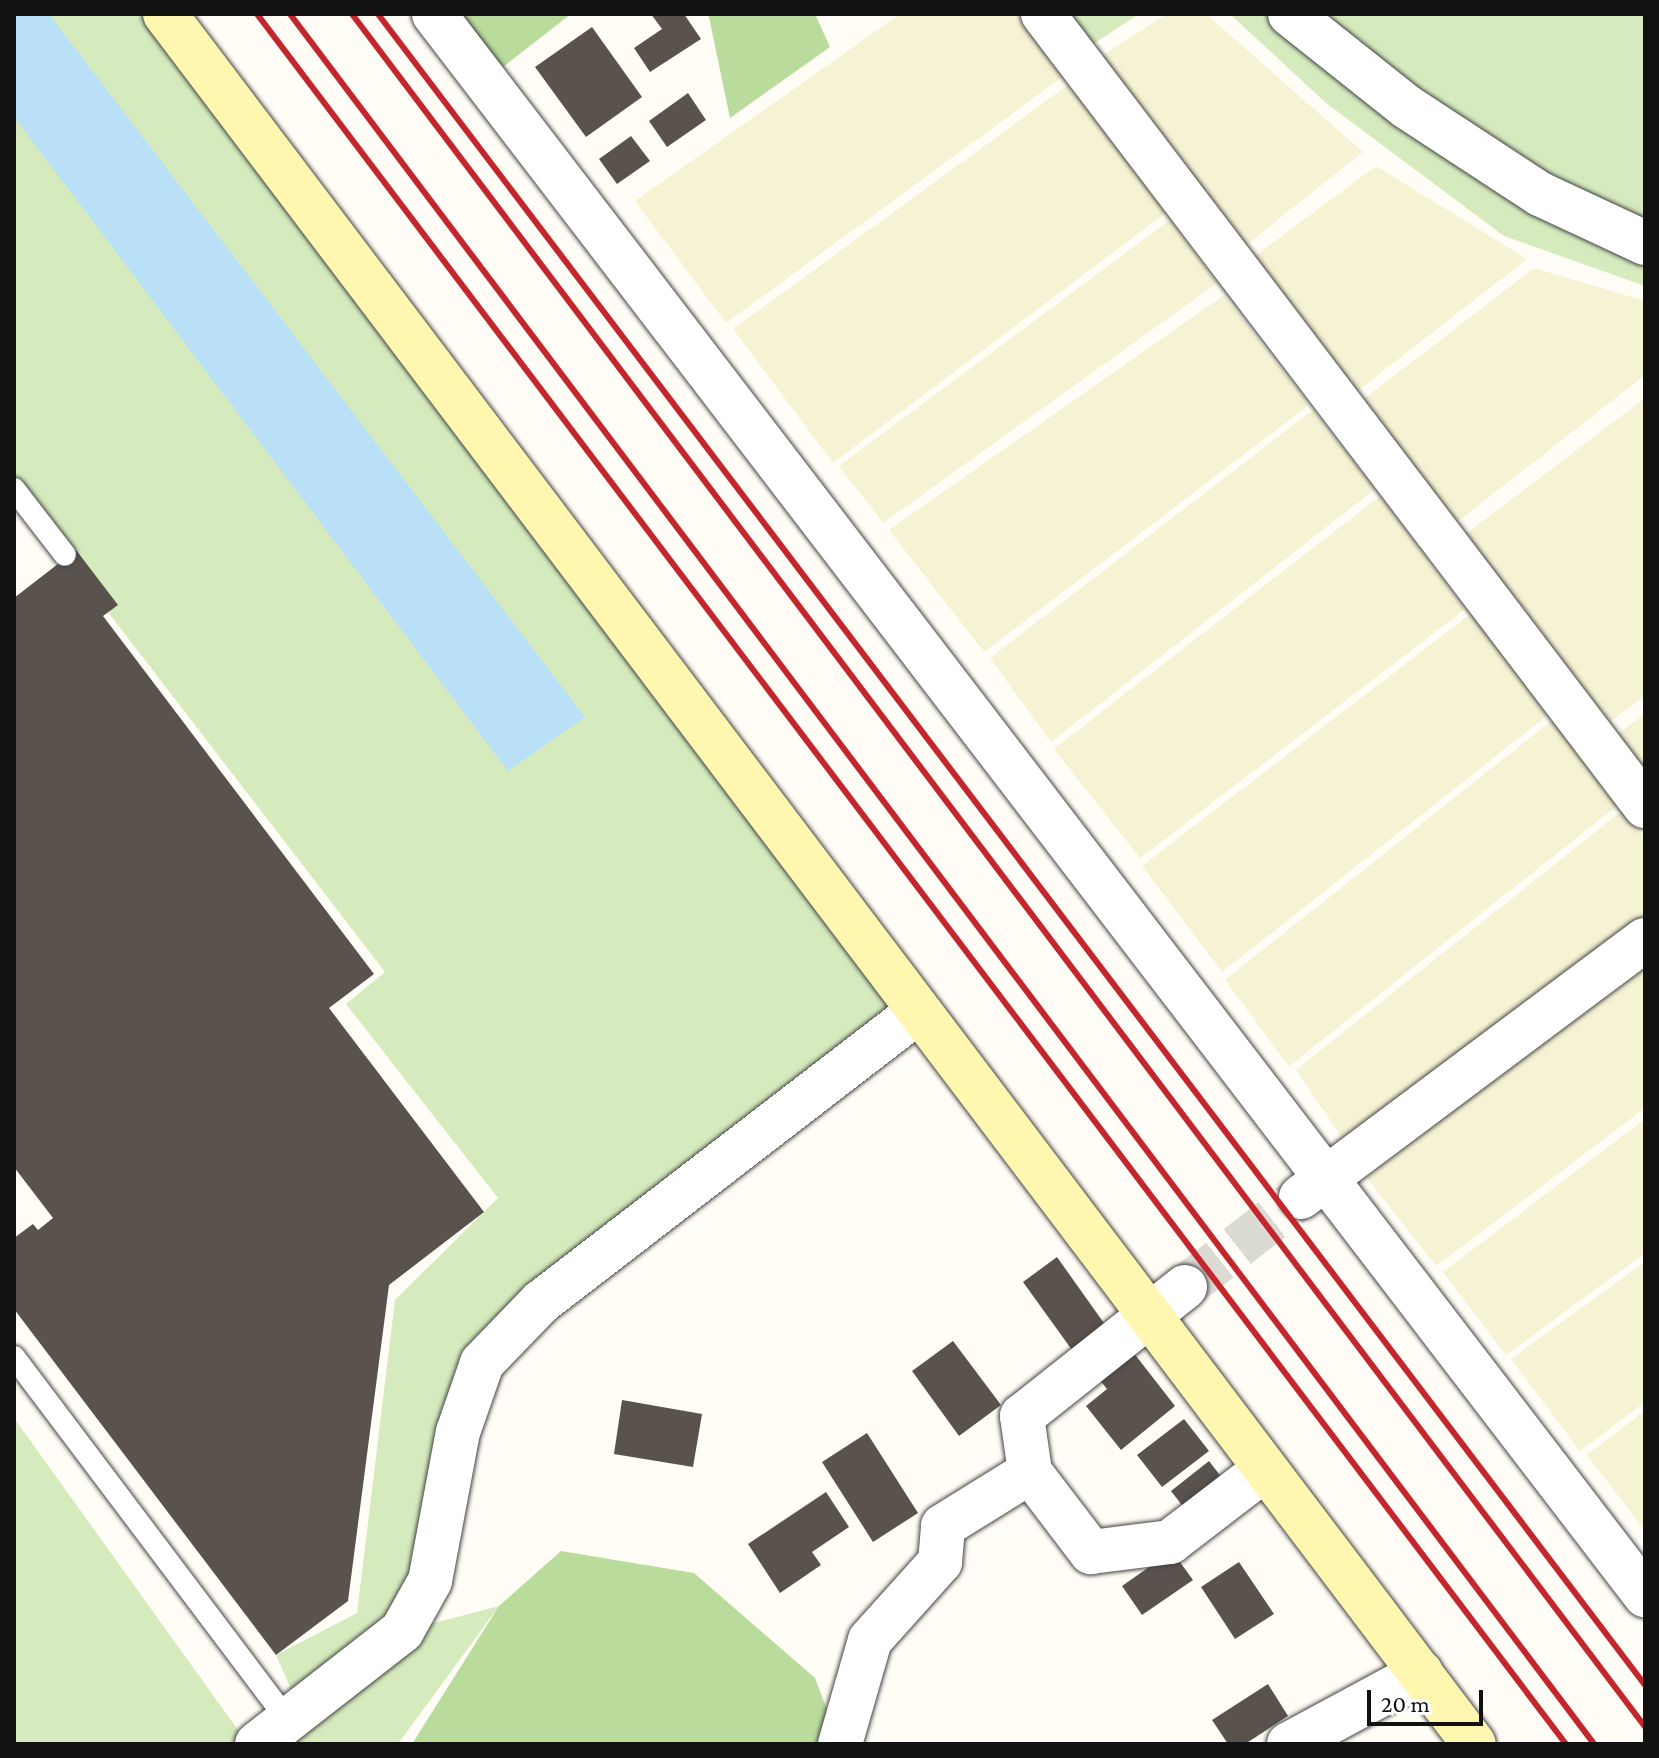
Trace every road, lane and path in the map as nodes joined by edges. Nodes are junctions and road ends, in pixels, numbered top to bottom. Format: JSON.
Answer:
{"nodes":[{"id":1,"x":165,"y":14,"type":"edge"},
{"id":2,"x":434,"y":14,"type":"edge"},
{"id":3,"x":1043,"y":14,"type":"edge"},
{"id":4,"x":1290,"y":14,"type":"edge"},
{"id":5,"x":1645,"y":243,"type":"edge"},
{"id":6,"x":14,"y":489,"type":"edge"},
{"id":7,"x":65,"y":555,"type":"dead end"},
{"id":8,"x":1645,"y":806,"type":"edge"},
{"id":9,"x":1645,"y":940,"type":"edge"},
{"id":10,"x":919,"y":1011,"type":"junction"},
{"id":11,"x":1313,"y":1188,"type":"junction"},
{"id":12,"x":1185,"y":1287,"type":"tunnel mouth"},
{"id":13,"x":1150,"y":1315,"type":"junction"},
{"id":14,"x":14,"y":1357,"type":"edge"},
{"id":15,"x":1265,"y":1469,"type":"junction"},
{"id":16,"x":1030,"y":1472,"type":"junction"},
{"id":17,"x":1645,"y":1595,"type":"edge"},
{"id":18,"x":1421,"y":1673,"type":"junction"},
{"id":19,"x":272,"y":1732,"type":"edge"},
{"id":20,"x":840,"y":1744,"type":"edge"},
{"id":21,"x":1289,"y":1744,"type":"edge"},
{"id":22,"x":1474,"y":1744,"type":"edge"}],
"edges":[{"from":1,"to":10,"type":"street"},
{"from":2,"to":11,"type":"street"},
{"from":3,"to":8,"type":"street"},
{"from":4,"to":5,"type":"street"},
{"from":6,"to":7,"type":"lane"},
{"from":9,"to":11,"type":"street"},
{"from":10,"to":13,"type":"street"},
{"from":10,"to":19,"type":"street"},
{"from":11,"to":17,"type":"street"},
{"from":12,"to":13,"type":"street"},
{"from":13,"to":15,"type":"street"},
{"from":13,"to":16,"type":"street"},
{"from":14,"to":19,"type":"lane"},
{"from":15,"to":16,"type":"street"},
{"from":15,"to":18,"type":"street"},
{"from":16,"to":20,"type":"street"},
{"from":18,"to":21,"type":"street"},
{"from":18,"to":22,"type":"street"}]}
